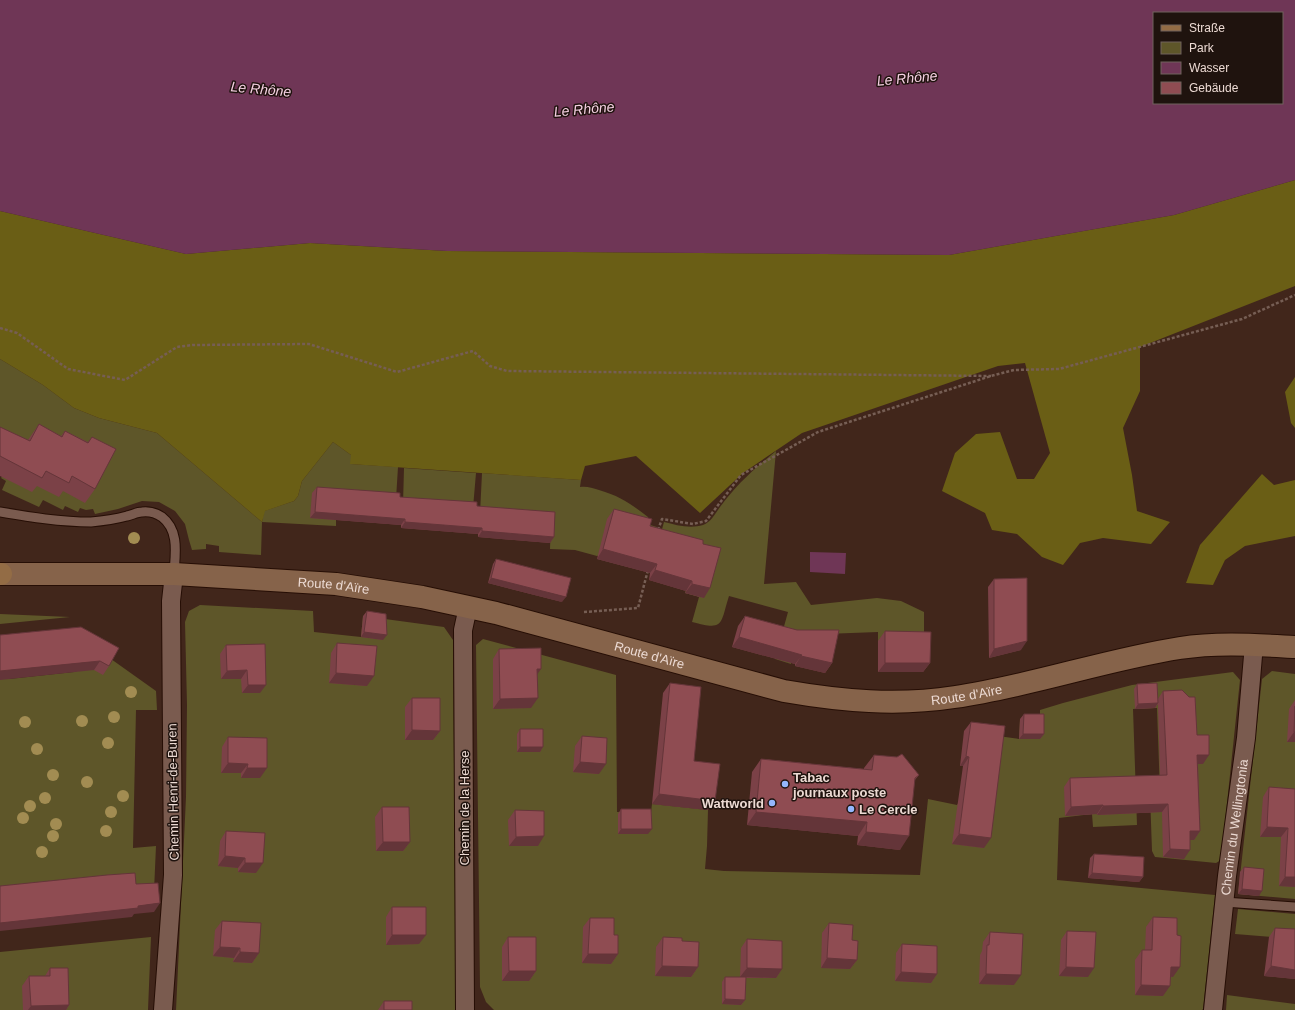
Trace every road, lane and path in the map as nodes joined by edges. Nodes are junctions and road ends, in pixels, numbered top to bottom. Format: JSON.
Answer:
{"nodes":[{"id":1,"x":1295,"y":295,"type":"edge"},
{"id":2,"x":0,"y":328,"type":"edge"},
{"id":3,"x":991,"y":376,"type":"junction"},
{"id":4,"x":0,"y":512,"type":"edge"},
{"id":5,"x":658,"y":534,"type":"edge"},
{"id":6,"x":650,"y":564,"type":"edge"},
{"id":7,"x":0,"y":574,"type":"edge"},
{"id":8,"x":174,"y":574,"type":"junction"},
{"id":9,"x":468,"y":607,"type":"junction"},
{"id":10,"x":580,"y":612,"type":"dead end"},
{"id":11,"x":1254,"y":644,"type":"junction"},
{"id":12,"x":1295,"y":647,"type":"edge"},
{"id":13,"x":1224,"y":902,"type":"junction"},
{"id":14,"x":1295,"y":907,"type":"edge"},
{"id":15,"x":163,"y":1010,"type":"edge"},
{"id":16,"x":465,"y":1010,"type":"edge"},
{"id":17,"x":1213,"y":1010,"type":"edge"}],
"edges":[{"from":1,"to":3,"type":"path"},
{"from":2,"to":3,"type":"path"},
{"from":3,"to":5,"type":"path"},
{"from":4,"to":8,"type":"lane"},
{"from":6,"to":10,"type":"path"},
{"from":7,"to":8,"type":"street","name":"Route d'Aïre"},
{"from":8,"to":9,"type":"street","name":"Route d'Aïre"},
{"from":8,"to":15,"type":"street","name":"Chemin Henri-de-Buren"},
{"from":9,"to":11,"type":"street","name":"Route d'Aïre"},
{"from":9,"to":16,"type":"street","name":"Chemin de la Herse"},
{"from":11,"to":12,"type":"street","name":"Route d'Aïre"},
{"from":11,"to":13,"type":"street","name":"Chemin du Wellingtonia"},
{"from":13,"to":14,"type":"lane"},
{"from":13,"to":17,"type":"street","name":"Chemin du Wellingtonia"}]}
